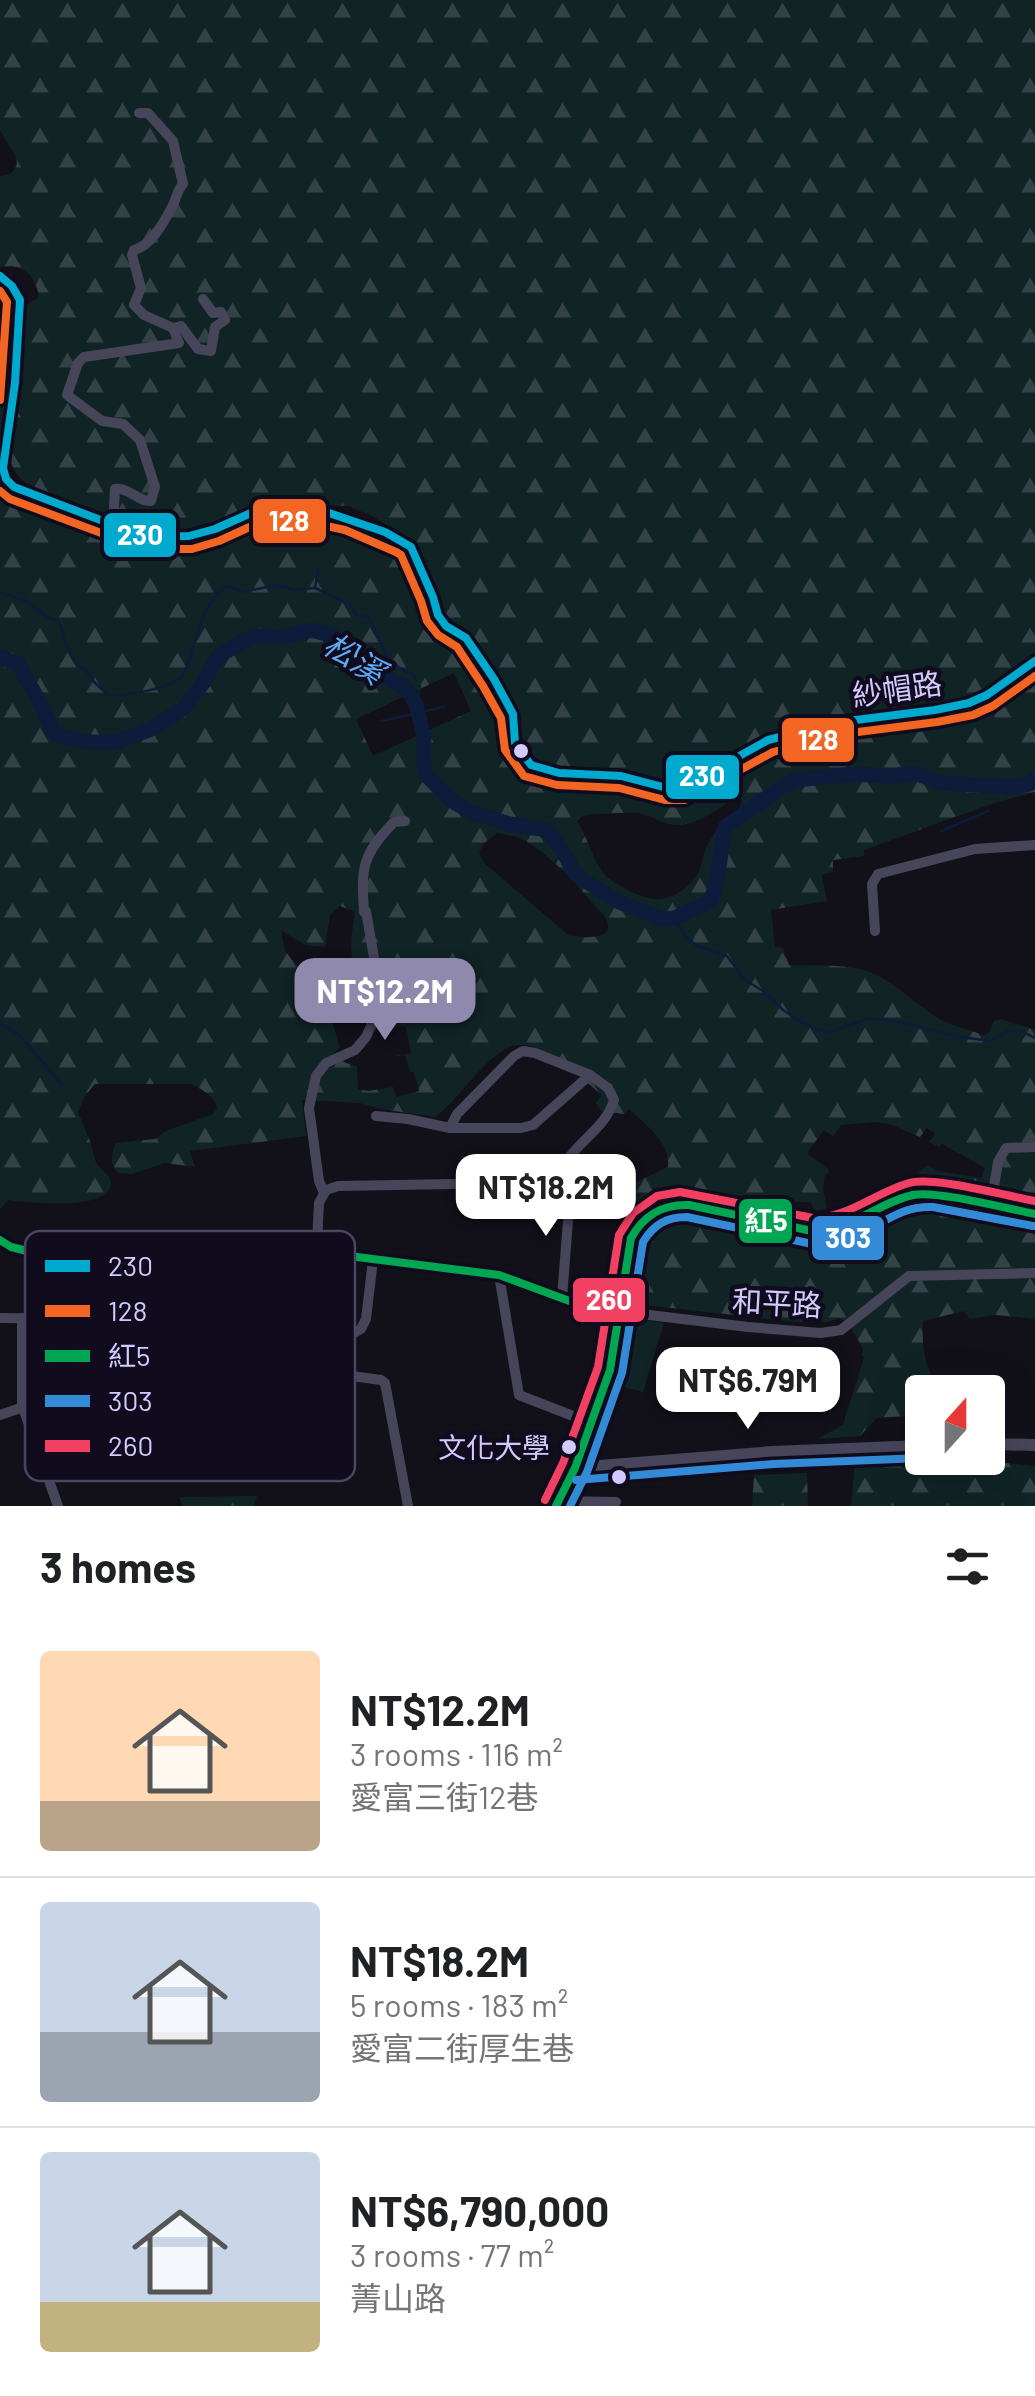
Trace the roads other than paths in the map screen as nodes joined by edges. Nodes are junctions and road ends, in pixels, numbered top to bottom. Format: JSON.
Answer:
{"nodes":[{"id":1,"x":138,"y":113,"type":"dead end"},
{"id":2,"x":4,"y":278,"type":"edge"},
{"id":3,"x":202,"y":299,"type":"dead end"},
{"id":4,"x":0,"y":309,"type":"edge"},
{"id":5,"x":173,"y":328,"type":"junction"},
{"id":6,"x":112,"y":524,"type":"junction"},
{"id":7,"x":1035,"y":661,"type":"edge"},
{"id":8,"x":405,"y":821,"type":"dead end"},
{"id":9,"x":1035,"y":845,"type":"edge"},
{"id":10,"x":875,"y":932,"type":"dead end"},
{"id":11,"x":590,"y":1075,"type":"junction"},
{"id":12,"x":376,"y":1116,"type":"dead end"},
{"id":13,"x":450,"y":1128,"type":"junction"},
{"id":14,"x":1035,"y":1147,"type":"edge"},
{"id":15,"x":565,"y":1182,"type":"junction"},
{"id":16,"x":324,"y":1193,"type":"junction"},
{"id":17,"x":991,"y":1205,"type":"junction"},
{"id":18,"x":1035,"y":1214,"type":"edge"},
{"id":19,"x":642,"y":1220,"type":"junction"},
{"id":20,"x":318,"y":1231,"type":"edge"},
{"id":21,"x":355,"y":1257,"type":"edge"},
{"id":22,"x":373,"y":1260,"type":"junction"},
{"id":23,"x":1035,"y":1273,"type":"edge"},
{"id":24,"x":499,"y":1275,"type":"junction"},
{"id":25,"x":562,"y":1298,"type":"junction"},
{"id":26,"x":618,"y":1314,"type":"junction"},
{"id":27,"x":0,"y":1318,"type":"edge"},
{"id":28,"x":22,"y":1318,"type":"junction"},
{"id":29,"x":25,"y":1318,"type":"edge"},
{"id":30,"x":355,"y":1332,"type":"edge"},
{"id":31,"x":355,"y":1377,"type":"edge"},
{"id":32,"x":25,"y":1405,"type":"edge"},
{"id":33,"x":22,"y":1406,"type":"junction"},
{"id":34,"x":0,"y":1414,"type":"edge"},
{"id":35,"x":25,"y":1414,"type":"edge"},
{"id":36,"x":591,"y":1423,"type":"junction"},
{"id":37,"x":1005,"y":1444,"type":"edge"},
{"id":38,"x":1035,"y":1444,"type":"edge"},
{"id":39,"x":905,"y":1447,"type":"edge"},
{"id":40,"x":575,"y":1468,"type":"junction"},
{"id":41,"x":49,"y":1481,"type":"edge"},
{"id":42,"x":616,"y":1502,"type":"dead end"},
{"id":43,"x":557,"y":1504,"type":"edge"},
{"id":44,"x":58,"y":1506,"type":"edge"},
{"id":45,"x":408,"y":1506,"type":"edge"}],
"edges":[{"from":1,"to":5,"type":"street"},
{"from":2,"to":4,"type":"street"},
{"from":2,"to":6,"type":"street","name":"紗帽路"},
{"from":3,"to":5,"type":"street"},
{"from":5,"to":6,"type":"street"},
{"from":6,"to":7,"type":"street","name":"紗帽路"},
{"from":8,"to":16,"type":"street"},
{"from":9,"to":10,"type":"street"},
{"from":11,"to":13,"type":"street"},
{"from":11,"to":13,"type":"street"},
{"from":11,"to":15,"type":"street"},
{"from":12,"to":13,"type":"street"},
{"from":14,"to":17,"type":"street"},
{"from":15,"to":16,"type":"street"},
{"from":15,"to":19,"type":"street"},
{"from":15,"to":25,"type":"street"},
{"from":16,"to":20,"type":"street"},
{"from":17,"to":18,"type":"main road"},
{"from":17,"to":19,"type":"main road"},
{"from":19,"to":26,"type":"main road"},
{"from":21,"to":22,"type":"street","name":"和平路"},
{"from":22,"to":24,"type":"street","name":"和平路"},
{"from":22,"to":30,"type":"street"},
{"from":23,"to":26,"type":"street","name":"和平路"},
{"from":24,"to":25,"type":"street","name":"和平路"},
{"from":24,"to":36,"type":"street"},
{"from":25,"to":26,"type":"street","name":"和平路"},
{"from":26,"to":36,"type":"main road"},
{"from":27,"to":28,"type":"street"},
{"from":28,"to":29,"type":"street"},
{"from":28,"to":33,"type":"street"},
{"from":31,"to":45,"type":"street"},
{"from":32,"to":33,"type":"street"},
{"from":33,"to":34,"type":"street"},
{"from":33,"to":35,"type":"street"},
{"from":36,"to":40,"type":"main road"},
{"from":37,"to":38,"type":"street"},
{"from":39,"to":40,"type":"street"},
{"from":40,"to":43,"type":"main road"},
{"from":41,"to":44,"type":"street"},
{"from":42,"to":43,"type":"street"}]}
